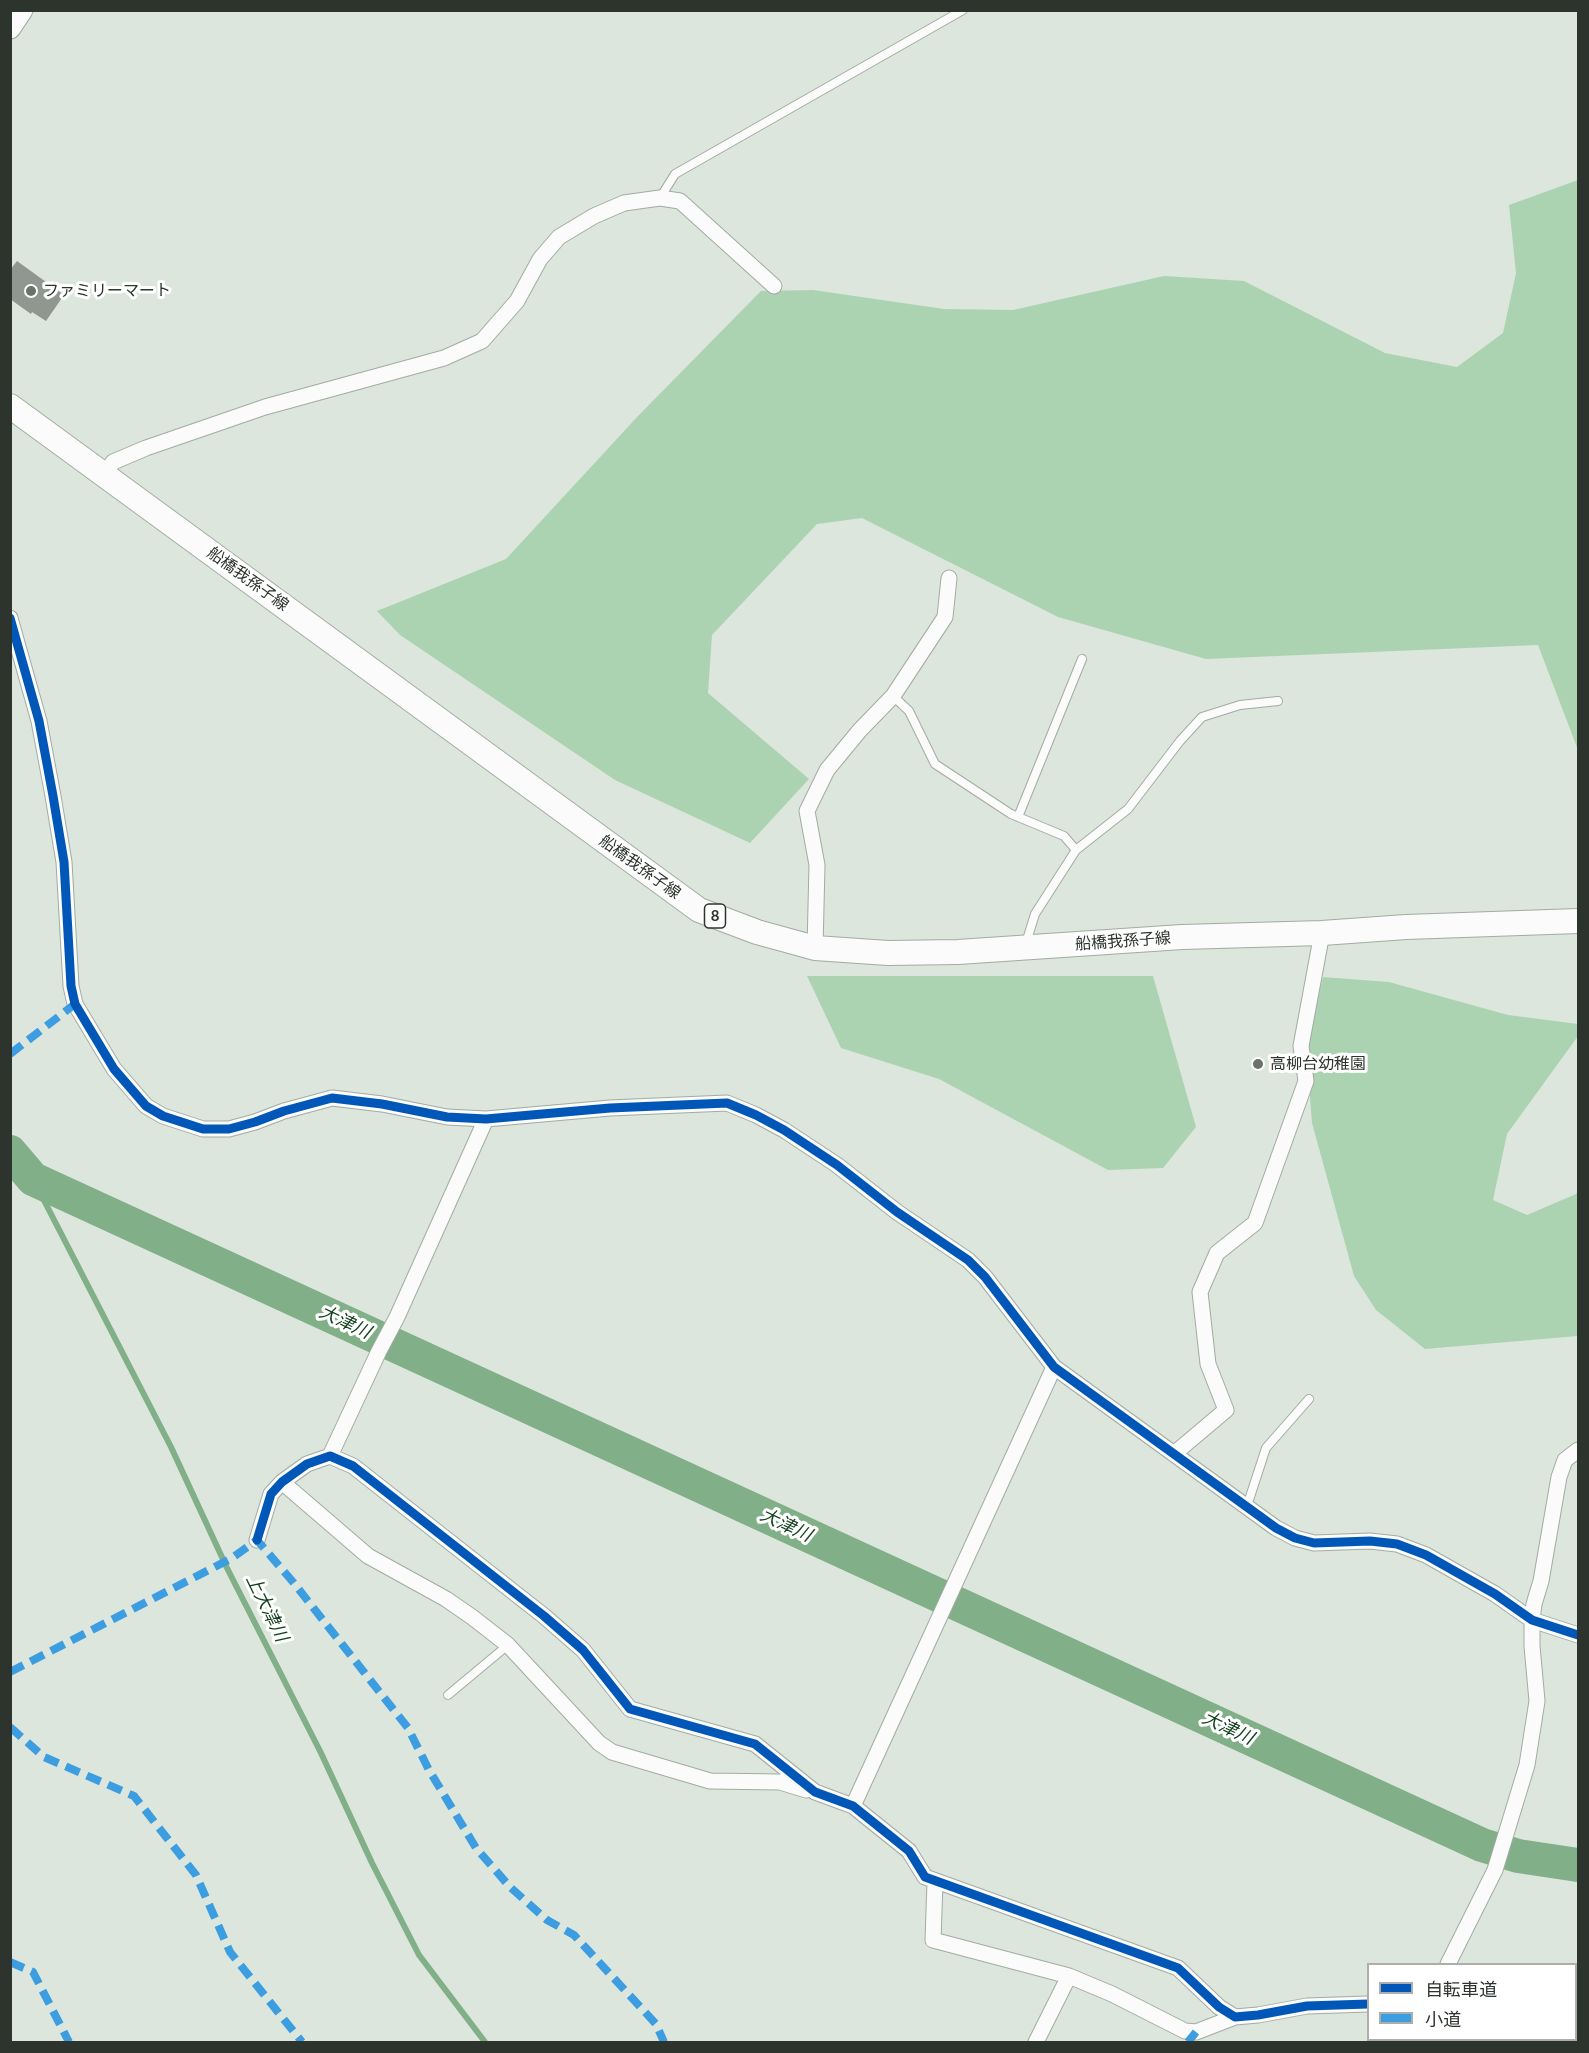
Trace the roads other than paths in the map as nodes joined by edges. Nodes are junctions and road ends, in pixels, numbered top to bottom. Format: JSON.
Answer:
{"nodes":[{"id":1,"x":22,"y":10,"type":"edge"},
{"id":2,"x":963,"y":10,"type":"edge"},
{"id":3,"x":10,"y":28,"type":"edge"},
{"id":4,"x":660,"y":198,"type":"junction"},
{"id":5,"x":774,"y":286,"type":"dead end"},
{"id":6,"x":10,"y":406,"type":"edge"},
{"id":7,"x":105,"y":475,"type":"junction"},
{"id":8,"x":949,"y":578,"type":"dead end"},
{"id":9,"x":10,"y":618,"type":"edge"},
{"id":10,"x":1082,"y":659,"type":"dead end"},
{"id":11,"x":893,"y":696,"type":"junction"},
{"id":12,"x":1278,"y":701,"type":"dead end"},
{"id":13,"x":1018,"y":817,"type":"junction"},
{"id":14,"x":1076,"y":850,"type":"junction"},
{"id":15,"x":1578,"y":921,"type":"edge"},
{"id":16,"x":1322,"y":933,"type":"junction"},
{"id":17,"x":815,"y":948,"type":"junction"},
{"id":18,"x":1025,"y":948,"type":"junction"},
{"id":19,"x":486,"y":1119,"type":"junction"},
{"id":20,"x":1054,"y":1367,"type":"junction"},
{"id":21,"x":1309,"y":1399,"type":"dead end"},
{"id":22,"x":1578,"y":1450,"type":"edge"},
{"id":23,"x":1174,"y":1453,"type":"junction"},
{"id":24,"x":330,"y":1456,"type":"junction"},
{"id":25,"x":282,"y":1482,"type":"junction"},
{"id":26,"x":1247,"y":1506,"type":"junction"},
{"id":27,"x":257,"y":1540,"type":"dead end"},
{"id":28,"x":1532,"y":1620,"type":"junction"},
{"id":29,"x":1578,"y":1635,"type":"edge"},
{"id":30,"x":508,"y":1645,"type":"junction"},
{"id":31,"x":448,"y":1695,"type":"dead end"},
{"id":32,"x":815,"y":1792,"type":"junction"},
{"id":33,"x":853,"y":1806,"type":"junction"},
{"id":34,"x":935,"y":1882,"type":"junction"},
{"id":35,"x":1449,"y":1963,"type":"edge"},
{"id":36,"x":1069,"y":1976,"type":"junction"},
{"id":37,"x":1367,"y":2004,"type":"edge"},
{"id":38,"x":1235,"y":2017,"type":"junction"},
{"id":39,"x":1036,"y":2043,"type":"edge"}],
"edges":[{"from":1,"to":3,"type":"street"},
{"from":2,"to":4,"type":"lane"},
{"from":4,"to":5,"type":"street"},
{"from":4,"to":7,"type":"street"},
{"from":6,"to":7,"type":"main road","name":"船橋我孫子線","number":"8"},
{"from":7,"to":17,"type":"main road","name":"船橋我孫子線","number":"8"},
{"from":8,"to":11,"type":"street"},
{"from":9,"to":19,"type":"street"},
{"from":10,"to":13,"type":"lane"},
{"from":11,"to":13,"type":"lane"},
{"from":11,"to":17,"type":"street"},
{"from":12,"to":14,"type":"lane"},
{"from":13,"to":14,"type":"lane"},
{"from":14,"to":18,"type":"lane"},
{"from":15,"to":16,"type":"main road","name":"船橋我孫子線","number":"8"},
{"from":16,"to":18,"type":"main road","name":"船橋我孫子線","number":"8"},
{"from":16,"to":23,"type":"street"},
{"from":17,"to":18,"type":"main road","name":"船橋我孫子線","number":"8"},
{"from":19,"to":20,"type":"street"},
{"from":19,"to":24,"type":"street"},
{"from":20,"to":23,"type":"street"},
{"from":20,"to":33,"type":"street"},
{"from":21,"to":26,"type":"lane"},
{"from":22,"to":28,"type":"street"},
{"from":23,"to":26,"type":"street"},
{"from":24,"to":25,"type":"street"},
{"from":24,"to":32,"type":"street"},
{"from":25,"to":27,"type":"street"},
{"from":25,"to":30,"type":"street"},
{"from":26,"to":28,"type":"street"},
{"from":28,"to":29,"type":"street"},
{"from":28,"to":35,"type":"street"},
{"from":30,"to":31,"type":"lane"},
{"from":30,"to":32,"type":"street"},
{"from":32,"to":33,"type":"street"},
{"from":33,"to":34,"type":"street"},
{"from":34,"to":36,"type":"street"},
{"from":34,"to":38,"type":"street"},
{"from":36,"to":38,"type":"street"},
{"from":36,"to":39,"type":"street"},
{"from":37,"to":38,"type":"street"}]}
